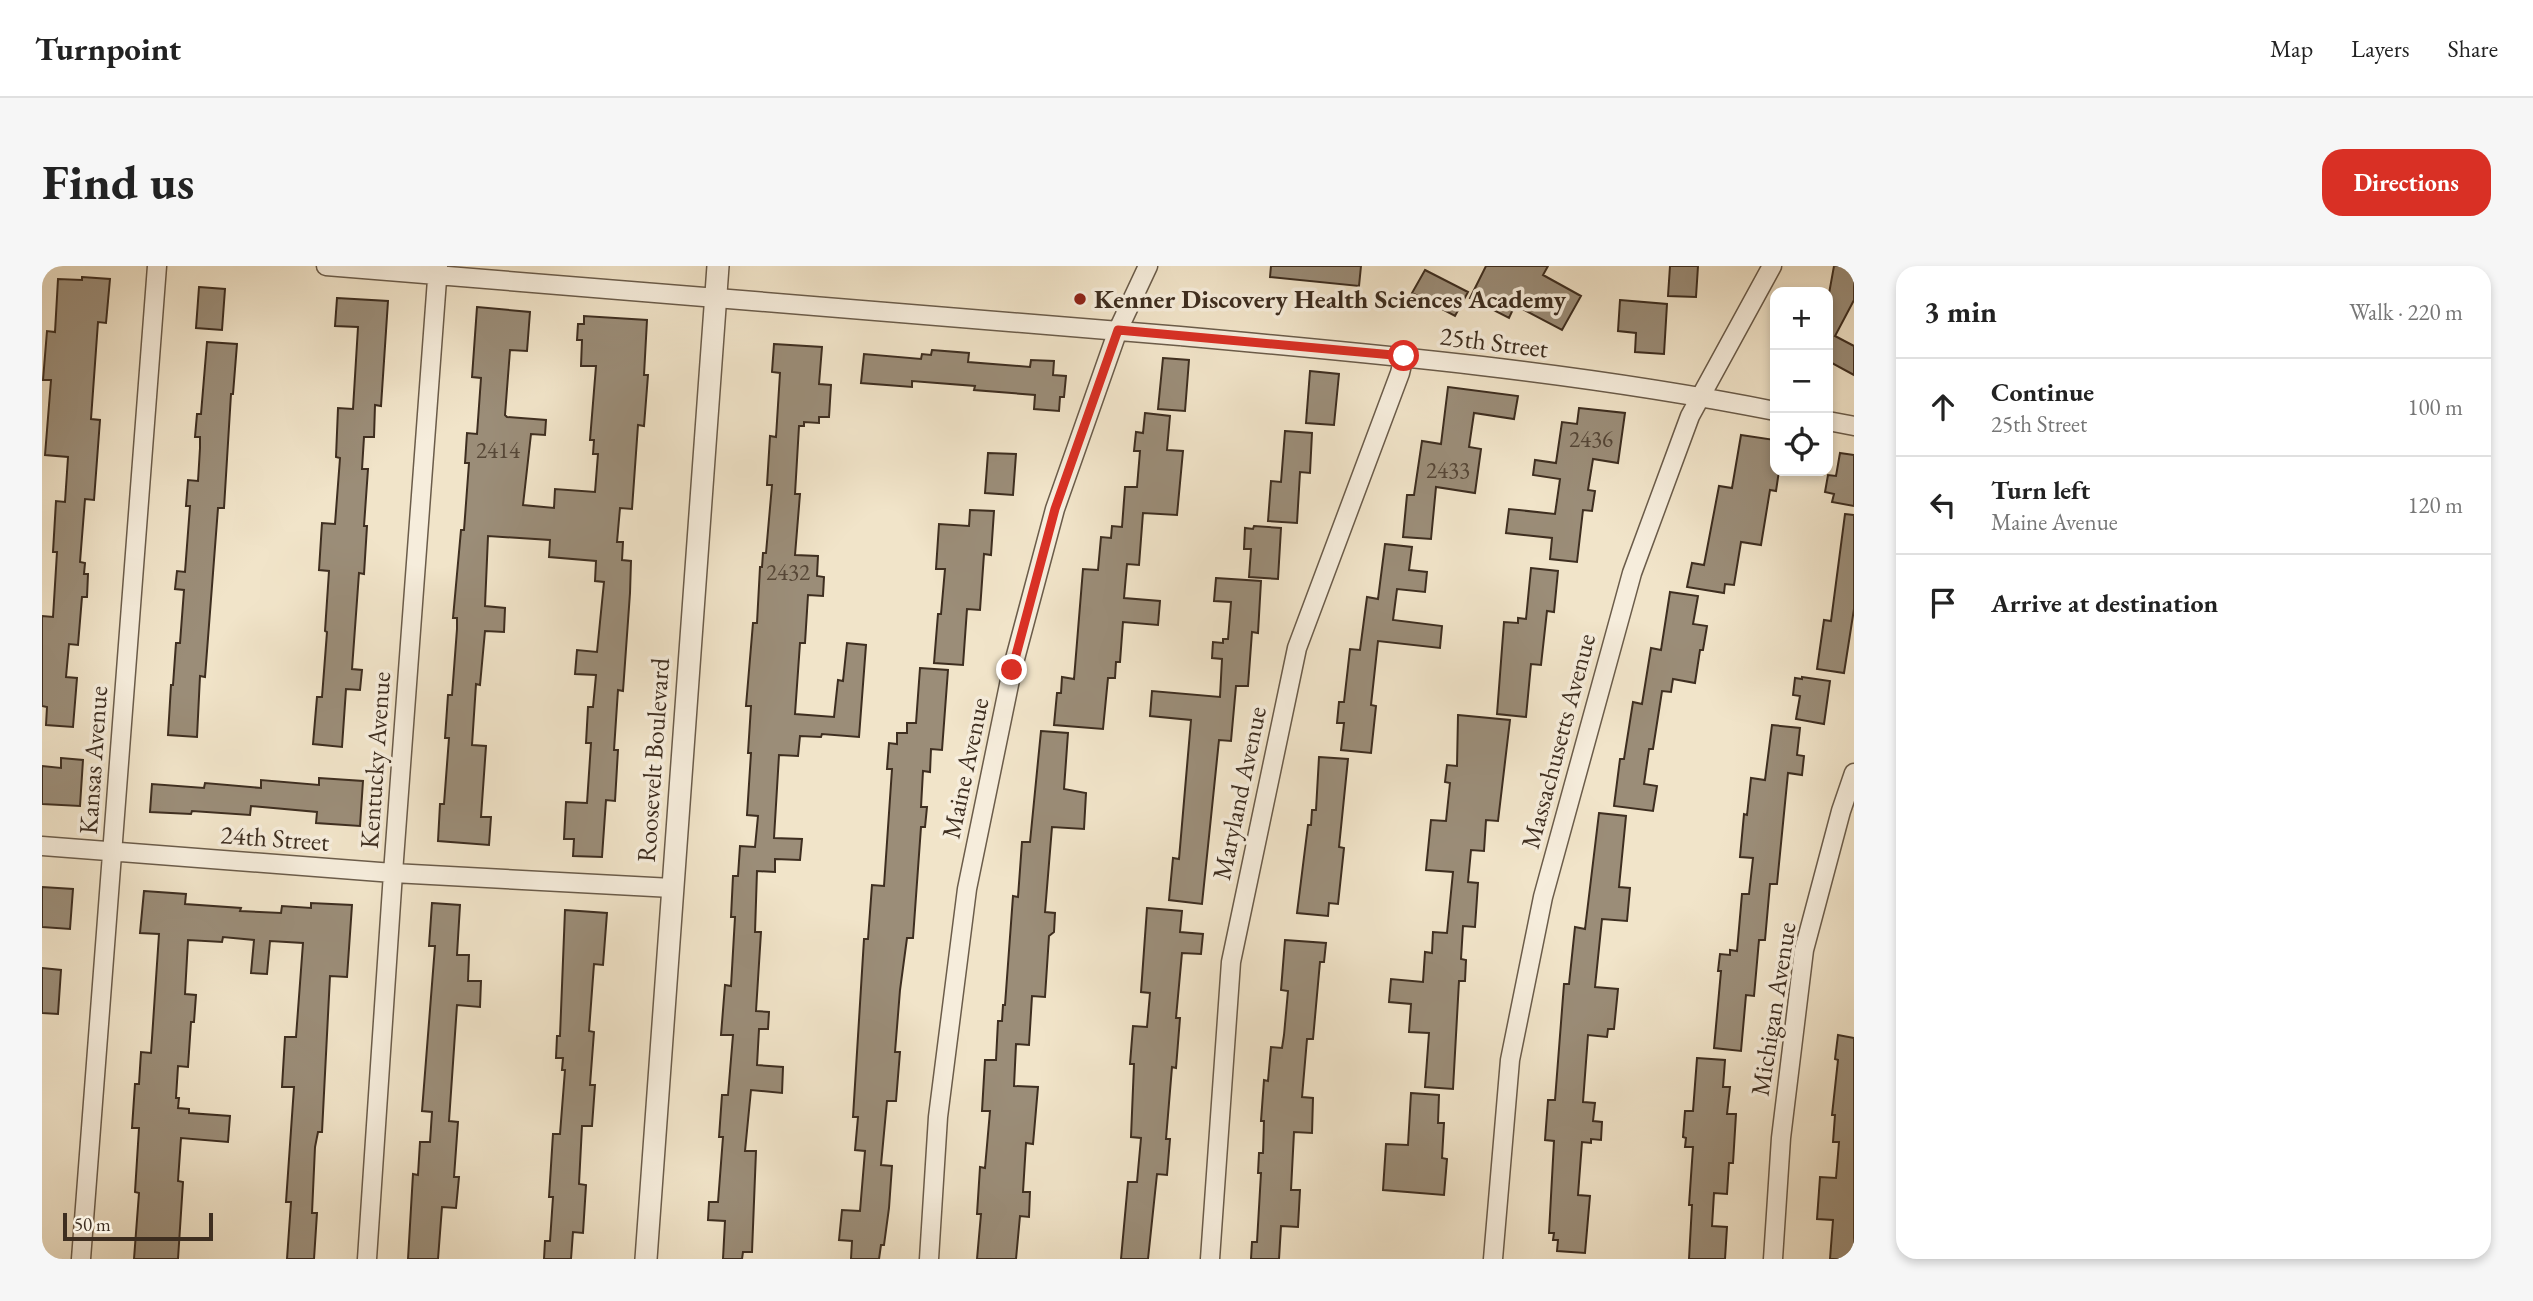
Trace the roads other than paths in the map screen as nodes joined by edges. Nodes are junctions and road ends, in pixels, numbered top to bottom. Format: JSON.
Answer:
{"nodes":[{"id":1,"x":156,"y":266,"type":"edge"},
{"id":2,"x":326,"y":266,"type":"edge"},
{"id":3,"x":718,"y":266,"type":"edge"},
{"id":4,"x":1148,"y":266,"type":"edge"},
{"id":5,"x":1772,"y":266,"type":"edge"},
{"id":6,"x":438,"y":271,"type":"edge"},
{"id":7,"x":716,"y":296,"type":"junction"},
{"id":8,"x":1118,"y":330,"type":"junction"},
{"id":9,"x":1404,"y":356,"type":"junction"},
{"id":10,"x":1700,"y":396,"type":"junction"},
{"id":11,"x":1770,"y":410,"type":"edge"},
{"id":12,"x":1833,"y":422,"type":"edge"},
{"id":13,"x":1854,"y":426,"type":"edge"},
{"id":14,"x":1854,"y":772,"type":"edge"},
{"id":15,"x":42,"y":846,"type":"edge"},
{"id":16,"x":112,"y":852,"type":"junction"},
{"id":17,"x":393,"y":873,"type":"junction"},
{"id":18,"x":672,"y":888,"type":"junction"},
{"id":19,"x":81,"y":1259,"type":"edge"},
{"id":20,"x":367,"y":1259,"type":"edge"},
{"id":21,"x":646,"y":1259,"type":"edge"},
{"id":22,"x":929,"y":1259,"type":"edge"},
{"id":23,"x":1210,"y":1259,"type":"edge"},
{"id":24,"x":1493,"y":1259,"type":"edge"},
{"id":25,"x":1773,"y":1259,"type":"edge"}],
"edges":[{"from":1,"to":16,"type":"street","name":"Kansas Avenue"},
{"from":2,"to":6,"type":"street","name":"25th Street"},
{"from":3,"to":7,"type":"street","name":"Roosevelt Boulevard"},
{"from":4,"to":8,"type":"street","name":"Maine Avenue"},
{"from":5,"to":10,"type":"street","name":"Massachusetts Avenue"},
{"from":6,"to":7,"type":"street","name":"25th Street"},
{"from":6,"to":17,"type":"street","name":"Kentucky Avenue"},
{"from":7,"to":8,"type":"street","name":"25th Street"},
{"from":7,"to":18,"type":"street","name":"Roosevelt Boulevard"},
{"from":8,"to":9,"type":"street","name":"25th Street"},
{"from":8,"to":22,"type":"street","name":"Maine Avenue"},
{"from":9,"to":10,"type":"street","name":"25th Street"},
{"from":9,"to":23,"type":"street","name":"Maryland Avenue"},
{"from":10,"to":11,"type":"street","name":"25th Street"},
{"from":10,"to":24,"type":"street","name":"Massachusetts Avenue"},
{"from":12,"to":13,"type":"street"},
{"from":14,"to":25,"type":"street","name":"Michigan Avenue"},
{"from":15,"to":16,"type":"street","name":"24th Street"},
{"from":16,"to":17,"type":"street","name":"24th Street"},
{"from":16,"to":19,"type":"street","name":"Kansas Avenue"},
{"from":17,"to":18,"type":"street","name":"24th Street"},
{"from":17,"to":20,"type":"street","name":"Kentucky Avenue"},
{"from":18,"to":21,"type":"street","name":"Roosevelt Boulevard"}]}
